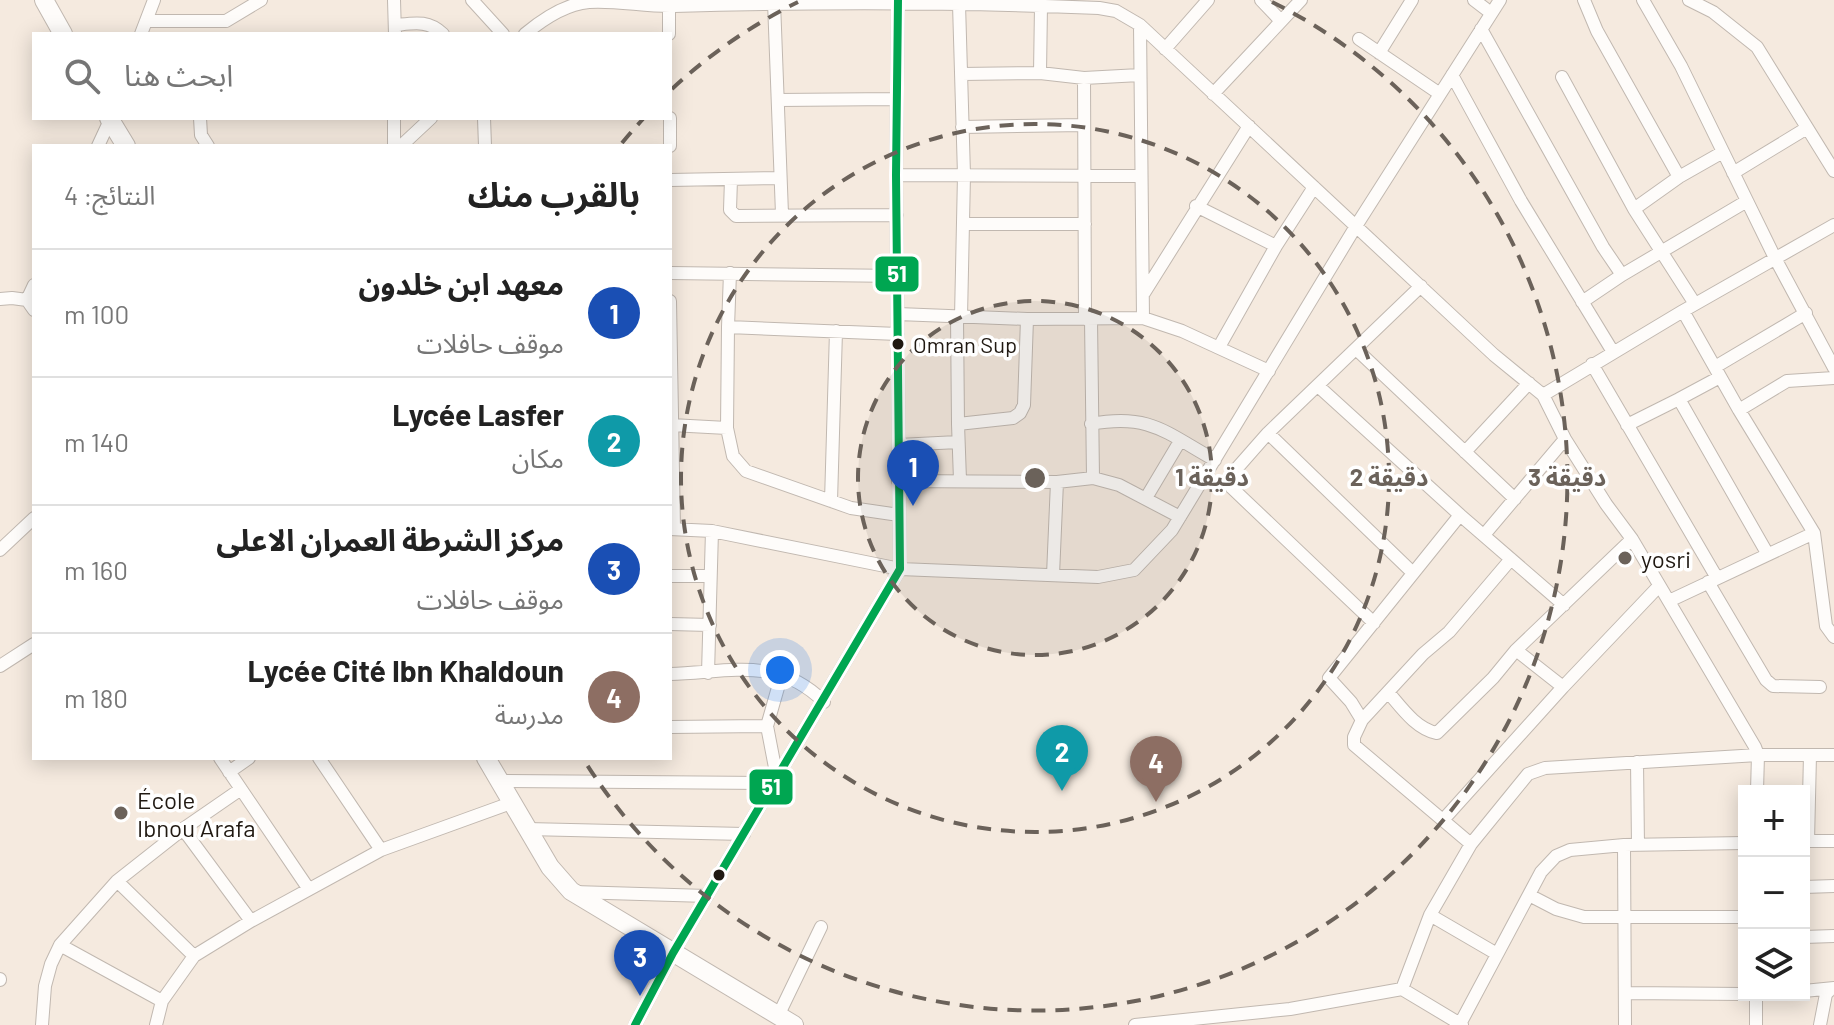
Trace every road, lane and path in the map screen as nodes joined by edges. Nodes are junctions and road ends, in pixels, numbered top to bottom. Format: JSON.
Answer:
{"nodes":[{"id":1,"x":44,"y":0,"type":"edge"},
{"id":2,"x":154,"y":0,"type":"edge"},
{"id":3,"x":261,"y":0,"type":"edge"},
{"id":4,"x":394,"y":0,"type":"edge"},
{"id":5,"x":472,"y":0,"type":"edge"},
{"id":6,"x":1125,"y":0,"type":"edge"},
{"id":7,"x":1208,"y":0,"type":"edge"},
{"id":8,"x":1261,"y":0,"type":"edge"},
{"id":9,"x":1301,"y":0,"type":"edge"},
{"id":10,"x":1412,"y":0,"type":"edge"},
{"id":11,"x":1474,"y":0,"type":"edge"},
{"id":12,"x":1500,"y":0,"type":"edge"},
{"id":13,"x":1584,"y":0,"type":"edge"},
{"id":14,"x":1643,"y":0,"type":"edge"},
{"id":15,"x":1689,"y":0,"type":"edge"},
{"id":16,"x":897,"y":1,"type":"edge"},
{"id":17,"x":617,"y":2,"type":"edge"},
{"id":18,"x":730,"y":2,"type":"edge"},
{"id":19,"x":774,"y":2,"type":"junction"},
{"id":20,"x":669,"y":3,"type":"edge"},
{"id":21,"x":959,"y":4,"type":"junction"},
{"id":22,"x":1041,"y":6,"type":"junction"},
{"id":23,"x":1116,"y":11,"type":"junction"},
{"id":24,"x":1491,"y":13,"type":"junction"},
{"id":25,"x":1281,"y":21,"type":"junction"},
{"id":26,"x":1140,"y":25,"type":"junction"},
{"id":27,"x":144,"y":28,"type":"edge"},
{"id":28,"x":202,"y":28,"type":"edge"},
{"id":29,"x":396,"y":29,"type":"edge"},
{"id":30,"x":1481,"y":29,"type":"junction"},
{"id":31,"x":62,"y":32,"type":"edge"},
{"id":32,"x":441,"y":32,"type":"edge"},
{"id":33,"x":501,"y":32,"type":"edge"},
{"id":34,"x":527,"y":32,"type":"edge"},
{"id":35,"x":669,"y":32,"type":"edge"},
{"id":36,"x":1359,"y":39,"type":"dead end"},
{"id":37,"x":1165,"y":49,"type":"junction"},
{"id":38,"x":1379,"y":53,"type":"junction"},
{"id":39,"x":1040,"y":73,"type":"junction"},
{"id":40,"x":961,"y":74,"type":"junction"},
{"id":41,"x":1140,"y":75,"type":"junction"},
{"id":42,"x":1452,"y":75,"type":"junction"},
{"id":43,"x":1562,"y":77,"type":"dead end"},
{"id":44,"x":1084,"y":78,"type":"junction"},
{"id":45,"x":1213,"y":94,"type":"junction"},
{"id":46,"x":1440,"y":94,"type":"junction"},
{"id":47,"x":897,"y":99,"type":"junction"},
{"id":48,"x":778,"y":100,"type":"junction"},
{"id":49,"x":110,"y":120,"type":"edge"},
{"id":50,"x":111,"y":120,"type":"edge"},
{"id":51,"x":200,"y":120,"type":"edge"},
{"id":52,"x":394,"y":120,"type":"edge"},
{"id":53,"x":429,"y":120,"type":"edge"},
{"id":54,"x":484,"y":120,"type":"edge"},
{"id":55,"x":670,"y":120,"type":"edge"},
{"id":56,"x":1084,"y":125,"type":"junction"},
{"id":57,"x":1249,"y":126,"type":"junction"},
{"id":58,"x":962,"y":127,"type":"junction"},
{"id":59,"x":1807,"y":128,"type":"junction"},
{"id":60,"x":99,"y":144,"type":"edge"},
{"id":61,"x":125,"y":144,"type":"edge"},
{"id":62,"x":207,"y":144,"type":"edge"},
{"id":63,"x":394,"y":144,"type":"edge"},
{"id":64,"x":403,"y":144,"type":"edge"},
{"id":65,"x":485,"y":144,"type":"edge"},
{"id":66,"x":670,"y":144,"type":"edge"},
{"id":67,"x":1723,"y":152,"type":"junction"},
{"id":68,"x":1834,"y":171,"type":"edge"},
{"id":69,"x":1733,"y":173,"type":"junction"},
{"id":70,"x":896,"y":175,"type":"junction"},
{"id":71,"x":964,"y":175,"type":"junction"},
{"id":72,"x":1085,"y":176,"type":"junction"},
{"id":73,"x":1141,"y":176,"type":"junction"},
{"id":74,"x":1679,"y":177,"type":"junction"},
{"id":75,"x":780,"y":178,"type":"junction"},
{"id":76,"x":672,"y":179,"type":"edge"},
{"id":77,"x":731,"y":179,"type":"junction"},
{"id":78,"x":1314,"y":187,"type":"junction"},
{"id":79,"x":1747,"y":201,"type":"junction"},
{"id":80,"x":1196,"y":206,"type":"junction"},
{"id":81,"x":1634,"y":209,"type":"junction"},
{"id":82,"x":782,"y":214,"type":"junction"},
{"id":83,"x":897,"y":215,"type":"junction"},
{"id":84,"x":964,"y":224,"type":"junction"},
{"id":85,"x":1085,"y":224,"type":"junction"},
{"id":86,"x":1834,"y":225,"type":"edge"},
{"id":87,"x":1356,"y":226,"type":"junction"},
{"id":88,"x":1276,"y":246,"type":"junction"},
{"id":89,"x":1662,"y":253,"type":"junction"},
{"id":90,"x":1775,"y":258,"type":"junction"},
{"id":91,"x":672,"y":273,"type":"edge"},
{"id":92,"x":730,"y":273,"type":"junction"},
{"id":93,"x":1622,"y":275,"type":"junction"},
{"id":94,"x":898,"y":276,"type":"junction"},
{"id":95,"x":1421,"y":286,"type":"junction"},
{"id":96,"x":1142,"y":295,"type":"junction"},
{"id":97,"x":0,"y":299,"type":"edge"},
{"id":98,"x":1582,"y":302,"type":"junction"},
{"id":99,"x":30,"y":305,"type":"edge"},
{"id":100,"x":1689,"y":307,"type":"junction"},
{"id":101,"x":1806,"y":313,"type":"junction"},
{"id":102,"x":898,"y":314,"type":"junction"},
{"id":103,"x":959,"y":317,"type":"junction"},
{"id":104,"x":1143,"y":318,"type":"junction"},
{"id":105,"x":1027,"y":319,"type":"junction"},
{"id":106,"x":1088,"y":319,"type":"junction"},
{"id":107,"x":728,"y":327,"type":"junction"},
{"id":108,"x":836,"y":331,"type":"junction"},
{"id":109,"x":898,"y":334,"type":"junction"},
{"id":110,"x":1219,"y":347,"type":"junction"},
{"id":111,"x":1357,"y":350,"type":"junction"},
{"id":112,"x":1613,"y":352,"type":"junction"},
{"id":113,"x":1592,"y":364,"type":"junction"},
{"id":114,"x":1834,"y":368,"type":"edge"},
{"id":115,"x":1269,"y":371,"type":"junction"},
{"id":116,"x":1718,"y":372,"type":"junction"},
{"id":117,"x":1834,"y":378,"type":"edge"},
{"id":118,"x":1529,"y":383,"type":"junction"},
{"id":119,"x":1318,"y":386,"type":"junction"},
{"id":120,"x":1543,"y":395,"type":"junction"},
{"id":121,"x":1679,"y":399,"type":"junction"},
{"id":122,"x":1739,"y":410,"type":"junction"},
{"id":123,"x":958,"y":424,"type":"junction"},
{"id":124,"x":1091,"y":424,"type":"junction"},
{"id":125,"x":672,"y":425,"type":"edge"},
{"id":126,"x":1627,"y":425,"type":"junction"},
{"id":127,"x":727,"y":428,"type":"junction"},
{"id":128,"x":1268,"y":433,"type":"junction"},
{"id":129,"x":1565,"y":439,"type":"junction"},
{"id":130,"x":1180,"y":441,"type":"junction"},
{"id":131,"x":958,"y":442,"type":"junction"},
{"id":132,"x":899,"y":445,"type":"junction"},
{"id":133,"x":1465,"y":452,"type":"junction"},
{"id":134,"x":1215,"y":460,"type":"junction"},
{"id":135,"x":1093,"y":478,"type":"junction"},
{"id":136,"x":960,"y":480,"type":"junction"},
{"id":137,"x":898,"y":481,"type":"junction"},
{"id":138,"x":1057,"y":482,"type":"junction"},
{"id":139,"x":1146,"y":498,"type":"junction"},
{"id":140,"x":1515,"y":499,"type":"junction"},
{"id":141,"x":831,"y":501,"type":"junction"},
{"id":142,"x":899,"y":515,"type":"junction"},
{"id":143,"x":1460,"y":515,"type":"junction"},
{"id":144,"x":1180,"y":517,"type":"junction"},
{"id":145,"x":32,"y":520,"type":"edge"},
{"id":146,"x":672,"y":529,"type":"edge"},
{"id":147,"x":712,"y":531,"type":"junction"},
{"id":148,"x":1814,"y":533,"type":"junction"},
{"id":149,"x":1484,"y":535,"type":"junction"},
{"id":150,"x":1632,"y":539,"type":"junction"},
{"id":151,"x":0,"y":550,"type":"edge"},
{"id":152,"x":1767,"y":553,"type":"junction"},
{"id":153,"x":1511,"y":559,"type":"junction"},
{"id":154,"x":900,"y":569,"type":"junction"},
{"id":155,"x":1413,"y":573,"type":"junction"},
{"id":156,"x":1053,"y":575,"type":"junction"},
{"id":157,"x":672,"y":576,"type":"edge"},
{"id":158,"x":709,"y":576,"type":"junction"},
{"id":159,"x":1713,"y":580,"type":"junction"},
{"id":160,"x":1659,"y":586,"type":"junction"},
{"id":161,"x":1669,"y":601,"type":"junction"},
{"id":162,"x":1564,"y":605,"type":"junction"},
{"id":163,"x":1374,"y":623,"type":"junction"},
{"id":164,"x":672,"y":624,"type":"edge"},
{"id":165,"x":710,"y":625,"type":"junction"},
{"id":166,"x":1834,"y":637,"type":"edge"},
{"id":167,"x":32,"y":645,"type":"edge"},
{"id":168,"x":1516,"y":650,"type":"junction"},
{"id":169,"x":0,"y":666,"type":"edge"},
{"id":170,"x":708,"y":673,"type":"junction"},
{"id":171,"x":672,"y":674,"type":"edge"},
{"id":172,"x":781,"y":677,"type":"junction"},
{"id":173,"x":1563,"y":687,"type":"junction"},
{"id":174,"x":1820,"y":687,"type":"dead end"},
{"id":175,"x":1388,"y":692,"type":"junction"},
{"id":176,"x":824,"y":702,"type":"junction"},
{"id":177,"x":1362,"y":720,"type":"junction"},
{"id":178,"x":767,"y":726,"type":"junction"},
{"id":179,"x":672,"y":727,"type":"edge"},
{"id":180,"x":1758,"y":755,"type":"junction"},
{"id":181,"x":1810,"y":755,"type":"junction"},
{"id":182,"x":1834,"y":755,"type":"edge"},
{"id":183,"x":221,"y":760,"type":"edge"},
{"id":184,"x":246,"y":760,"type":"edge"},
{"id":185,"x":320,"y":760,"type":"edge"},
{"id":186,"x":487,"y":760,"type":"edge"},
{"id":187,"x":1637,"y":762,"type":"junction"},
{"id":188,"x":229,"y":772,"type":"junction"},
{"id":189,"x":776,"y":780,"type":"junction"},
{"id":190,"x":500,"y":781,"type":"junction"},
{"id":191,"x":1757,"y":785,"type":"edge"},
{"id":192,"x":1809,"y":785,"type":"edge"},
{"id":193,"x":241,"y":789,"type":"junction"},
{"id":194,"x":511,"y":803,"type":"junction"},
{"id":195,"x":1443,"y":820,"type":"junction"},
{"id":196,"x":183,"y":829,"type":"junction"},
{"id":197,"x":527,"y":829,"type":"junction"},
{"id":198,"x":744,"y":834,"type":"junction"},
{"id":199,"x":1810,"y":841,"type":"edge"},
{"id":200,"x":1834,"y":841,"type":"edge"},
{"id":201,"x":1738,"y":843,"type":"edge"},
{"id":202,"x":1471,"y":844,"type":"junction"},
{"id":203,"x":1624,"y":845,"type":"junction"},
{"id":204,"x":1638,"y":845,"type":"junction"},
{"id":205,"x":381,"y":850,"type":"junction"},
{"id":206,"x":117,"y":881,"type":"junction"},
{"id":207,"x":1834,"y":886,"type":"edge"},
{"id":208,"x":1810,"y":887,"type":"edge"},
{"id":209,"x":308,"y":888,"type":"junction"},
{"id":210,"x":571,"y":891,"type":"junction"},
{"id":211,"x":1529,"y":895,"type":"junction"},
{"id":212,"x":707,"y":896,"type":"junction"},
{"id":213,"x":1430,"y":915,"type":"junction"},
{"id":214,"x":1625,"y":917,"type":"junction"},
{"id":215,"x":1738,"y":917,"type":"edge"},
{"id":216,"x":251,"y":921,"type":"junction"},
{"id":217,"x":821,"y":927,"type":"dead end"},
{"id":218,"x":1834,"y":936,"type":"edge"},
{"id":219,"x":1810,"y":937,"type":"edge"},
{"id":220,"x":60,"y":945,"type":"junction"},
{"id":221,"x":673,"y":953,"type":"junction"},
{"id":222,"x":1497,"y":954,"type":"junction"},
{"id":223,"x":194,"y":956,"type":"junction"},
{"id":224,"x":1402,"y":989,"type":"junction"},
{"id":225,"x":1832,"y":989,"type":"edge"},
{"id":226,"x":1810,"y":991,"type":"edge"},
{"id":227,"x":1625,"y":993,"type":"junction"},
{"id":228,"x":1738,"y":994,"type":"edge"},
{"id":229,"x":162,"y":1001,"type":"junction"},
{"id":230,"x":1756,"y":1001,"type":"edge"},
{"id":231,"x":1290,"y":1009,"type":"junction"},
{"id":232,"x":786,"y":1020,"type":"edge"},
{"id":233,"x":1461,"y":1024,"type":"edge"},
{"id":234,"x":42,"y":1025,"type":"edge"},
{"id":235,"x":156,"y":1025,"type":"edge"},
{"id":236,"x":635,"y":1025,"type":"edge"},
{"id":237,"x":1135,"y":1025,"type":"edge"},
{"id":238,"x":1293,"y":1025,"type":"edge"},
{"id":239,"x":1625,"y":1025,"type":"edge"},
{"id":240,"x":1756,"y":1025,"type":"edge"},
{"id":241,"x":1820,"y":1025,"type":"edge"}],
"edges":[{"from":1,"to":31,"type":"street"},
{"from":2,"to":27,"type":"street"},
{"from":3,"to":28,"type":"street"},
{"from":4,"to":29,"type":"street"},
{"from":5,"to":33,"type":"street"},
{"from":6,"to":23,"type":"street"},
{"from":7,"to":37,"type":"street"},
{"from":8,"to":25,"type":"street"},
{"from":9,"to":25,"type":"street"},
{"from":10,"to":38,"type":"street"},
{"from":11,"to":24,"type":"street"},
{"from":12,"to":24,"type":"street"},
{"from":13,"to":74,"type":"street"},
{"from":14,"to":67,"type":"street"},
{"from":15,"to":59,"type":"street"},
{"from":16,"to":19,"type":"street"},
{"from":16,"to":21,"type":"street"},
{"from":16,"to":47,"type":"street"},
{"from":17,"to":20,"type":"street"},
{"from":17,"to":34,"type":"street"},
{"from":18,"to":19,"type":"street"},
{"from":18,"to":20,"type":"street"},
{"from":19,"to":48,"type":"street"},
{"from":20,"to":35,"type":"street"},
{"from":21,"to":22,"type":"street"},
{"from":21,"to":40,"type":"street"},
{"from":22,"to":23,"type":"street"},
{"from":22,"to":39,"type":"street"},
{"from":23,"to":26,"type":"street"},
{"from":24,"to":30,"type":"street"},
{"from":25,"to":45,"type":"street"},
{"from":26,"to":37,"type":"street"},
{"from":26,"to":41,"type":"street"},
{"from":27,"to":28,"type":"street"},
{"from":29,"to":32,"type":"street"},
{"from":30,"to":42,"type":"street"},
{"from":30,"to":93,"type":"street"},
{"from":36,"to":38,"type":"street"},
{"from":37,"to":45,"type":"street"},
{"from":38,"to":46,"type":"street"},
{"from":39,"to":40,"type":"street"},
{"from":39,"to":44,"type":"street"},
{"from":40,"to":58,"type":"street"},
{"from":41,"to":44,"type":"street"},
{"from":41,"to":73,"type":"street"},
{"from":42,"to":46,"type":"street"},
{"from":42,"to":98,"type":"street"},
{"from":43,"to":81,"type":"street"},
{"from":44,"to":56,"type":"street"},
{"from":45,"to":57,"type":"street"},
{"from":46,"to":87,"type":"street"},
{"from":47,"to":48,"type":"street"},
{"from":47,"to":70,"type":"street"},
{"from":48,"to":75,"type":"street"},
{"from":49,"to":60,"type":"street"},
{"from":50,"to":61,"type":"street"},
{"from":51,"to":62,"type":"street"},
{"from":52,"to":63,"type":"street"},
{"from":53,"to":64,"type":"street"},
{"from":54,"to":65,"type":"street"},
{"from":55,"to":66,"type":"street"},
{"from":56,"to":58,"type":"street"},
{"from":56,"to":72,"type":"street"},
{"from":57,"to":78,"type":"street"},
{"from":57,"to":80,"type":"street"},
{"from":58,"to":71,"type":"street"},
{"from":59,"to":68,"type":"street"},
{"from":59,"to":69,"type":"street"},
{"from":67,"to":69,"type":"street"},
{"from":67,"to":74,"type":"street"},
{"from":69,"to":79,"type":"street"},
{"from":70,"to":71,"type":"street"},
{"from":70,"to":83,"type":"street"},
{"from":71,"to":72,"type":"street"},
{"from":71,"to":84,"type":"street"},
{"from":72,"to":73,"type":"street"},
{"from":72,"to":85,"type":"street"},
{"from":73,"to":96,"type":"street"},
{"from":74,"to":81,"type":"street"},
{"from":75,"to":77,"type":"street"},
{"from":75,"to":82,"type":"street"},
{"from":76,"to":77,"type":"street"},
{"from":77,"to":82,"type":"street"},
{"from":78,"to":87,"type":"street"},
{"from":78,"to":88,"type":"street"},
{"from":79,"to":89,"type":"street"},
{"from":79,"to":90,"type":"street"},
{"from":80,"to":88,"type":"street"},
{"from":80,"to":96,"type":"street"},
{"from":81,"to":89,"type":"street"},
{"from":82,"to":83,"type":"street"},
{"from":83,"to":94,"type":"street"},
{"from":84,"to":85,"type":"street"},
{"from":84,"to":103,"type":"street"},
{"from":85,"to":106,"type":"street"},
{"from":86,"to":90,"type":"street"},
{"from":87,"to":95,"type":"street"},
{"from":87,"to":115,"type":"street"},
{"from":88,"to":110,"type":"street"},
{"from":89,"to":93,"type":"street"},
{"from":89,"to":100,"type":"street"},
{"from":90,"to":100,"type":"street"},
{"from":90,"to":101,"type":"street"},
{"from":91,"to":92,"type":"street"},
{"from":92,"to":94,"type":"street"},
{"from":92,"to":107,"type":"street"},
{"from":93,"to":98,"type":"street"},
{"from":94,"to":102,"type":"street"},
{"from":95,"to":111,"type":"street"},
{"from":95,"to":118,"type":"street"},
{"from":96,"to":104,"type":"street"},
{"from":97,"to":99,"type":"street"},
{"from":98,"to":112,"type":"street"},
{"from":100,"to":112,"type":"street"},
{"from":100,"to":116,"type":"street"},
{"from":101,"to":114,"type":"street"},
{"from":101,"to":116,"type":"street"},
{"from":102,"to":103,"type":"street"},
{"from":102,"to":109,"type":"street"},
{"from":103,"to":105,"type":"street"},
{"from":103,"to":123,"type":"street"},
{"from":104,"to":106,"type":"street"},
{"from":104,"to":110,"type":"street"},
{"from":105,"to":106,"type":"street"},
{"from":105,"to":123,"type":"street"},
{"from":106,"to":124,"type":"street"},
{"from":107,"to":108,"type":"street"},
{"from":107,"to":127,"type":"street"},
{"from":108,"to":109,"type":"street"},
{"from":108,"to":141,"type":"street"},
{"from":109,"to":132,"type":"street"},
{"from":110,"to":115,"type":"street"},
{"from":111,"to":119,"type":"street"},
{"from":111,"to":133,"type":"street"},
{"from":112,"to":113,"type":"street"},
{"from":113,"to":120,"type":"street"},
{"from":113,"to":126,"type":"street"},
{"from":115,"to":134,"type":"street"},
{"from":116,"to":121,"type":"street"},
{"from":116,"to":122,"type":"street"},
{"from":117,"to":122,"type":"street"},
{"from":118,"to":120,"type":"street"},
{"from":118,"to":133,"type":"street"},
{"from":119,"to":128,"type":"street"},
{"from":119,"to":143,"type":"street"},
{"from":120,"to":129,"type":"street"},
{"from":121,"to":126,"type":"street"},
{"from":121,"to":152,"type":"street"},
{"from":122,"to":148,"type":"street"},
{"from":123,"to":131,"type":"street"},
{"from":124,"to":130,"type":"street"},
{"from":124,"to":135,"type":"street"},
{"from":125,"to":127,"type":"street"},
{"from":126,"to":159,"type":"street"},
{"from":127,"to":141,"type":"street"},
{"from":128,"to":155,"type":"street"},
{"from":128,"to":163,"type":"street"},
{"from":129,"to":140,"type":"street"},
{"from":129,"to":150,"type":"street"},
{"from":130,"to":134,"type":"street"},
{"from":130,"to":139,"type":"street"},
{"from":131,"to":132,"type":"street"},
{"from":131,"to":136,"type":"street"},
{"from":132,"to":137,"type":"street"},
{"from":133,"to":140,"type":"street"},
{"from":134,"to":144,"type":"street"},
{"from":135,"to":138,"type":"street"},
{"from":135,"to":139,"type":"street"},
{"from":136,"to":137,"type":"street"},
{"from":136,"to":138,"type":"street"},
{"from":137,"to":142,"type":"street"},
{"from":138,"to":156,"type":"street"},
{"from":139,"to":144,"type":"street"},
{"from":140,"to":149,"type":"street"},
{"from":141,"to":142,"type":"street"},
{"from":142,"to":154,"type":"street"},
{"from":143,"to":149,"type":"street"},
{"from":143,"to":155,"type":"street"},
{"from":144,"to":156,"type":"street"},
{"from":145,"to":151,"type":"street"},
{"from":146,"to":147,"type":"street"},
{"from":147,"to":154,"type":"street"},
{"from":147,"to":158,"type":"street"},
{"from":148,"to":152,"type":"street"},
{"from":148,"to":166,"type":"street"},
{"from":149,"to":153,"type":"street"},
{"from":150,"to":160,"type":"street"},
{"from":150,"to":162,"type":"street"},
{"from":152,"to":159,"type":"street"},
{"from":153,"to":162,"type":"street"},
{"from":153,"to":175,"type":"street"},
{"from":154,"to":156,"type":"street"},
{"from":154,"to":176,"type":"street"},
{"from":155,"to":163,"type":"street"},
{"from":157,"to":158,"type":"street"},
{"from":158,"to":165,"type":"street"},
{"from":159,"to":161,"type":"street"},
{"from":159,"to":174,"type":"street"},
{"from":160,"to":161,"type":"street"},
{"from":160,"to":173,"type":"street"},
{"from":161,"to":180,"type":"street"},
{"from":162,"to":168,"type":"street"},
{"from":163,"to":177,"type":"street"},
{"from":164,"to":165,"type":"street"},
{"from":165,"to":170,"type":"street"},
{"from":167,"to":169,"type":"street"},
{"from":168,"to":173,"type":"street"},
{"from":168,"to":175,"type":"street"},
{"from":170,"to":171,"type":"street"},
{"from":170,"to":172,"type":"street"},
{"from":172,"to":176,"type":"street"},
{"from":172,"to":178,"type":"street"},
{"from":173,"to":195,"type":"street"},
{"from":175,"to":177,"type":"street"},
{"from":176,"to":189,"type":"street"},
{"from":177,"to":195,"type":"street"},
{"from":178,"to":179,"type":"street"},
{"from":178,"to":189,"type":"street"},
{"from":180,"to":181,"type":"street"},
{"from":180,"to":187,"type":"street"},
{"from":180,"to":191,"type":"street"},
{"from":181,"to":182,"type":"street"},
{"from":181,"to":192,"type":"street"},
{"from":183,"to":188,"type":"street"},
{"from":184,"to":188,"type":"street"},
{"from":185,"to":205,"type":"street"},
{"from":186,"to":190,"type":"street"},
{"from":187,"to":202,"type":"street"},
{"from":187,"to":204,"type":"street"},
{"from":188,"to":193,"type":"street"},
{"from":189,"to":190,"type":"street"},
{"from":189,"to":198,"type":"street"},
{"from":190,"to":194,"type":"street"},
{"from":193,"to":196,"type":"street"},
{"from":193,"to":209,"type":"street"},
{"from":194,"to":197,"type":"street"},
{"from":194,"to":205,"type":"street"},
{"from":195,"to":202,"type":"street"},
{"from":196,"to":206,"type":"street"},
{"from":196,"to":216,"type":"street"},
{"from":197,"to":198,"type":"street"},
{"from":197,"to":210,"type":"street"},
{"from":198,"to":212,"type":"street"},
{"from":199,"to":200,"type":"street"},
{"from":201,"to":204,"type":"street"},
{"from":202,"to":213,"type":"street"},
{"from":203,"to":204,"type":"street"},
{"from":203,"to":211,"type":"street"},
{"from":203,"to":214,"type":"street"},
{"from":205,"to":209,"type":"street"},
{"from":206,"to":220,"type":"street"},
{"from":206,"to":223,"type":"street"},
{"from":207,"to":208,"type":"street"},
{"from":209,"to":216,"type":"street"},
{"from":210,"to":212,"type":"street"},
{"from":210,"to":221,"type":"street"},
{"from":211,"to":214,"type":"street"},
{"from":211,"to":222,"type":"street"},
{"from":212,"to":221,"type":"street"},
{"from":213,"to":222,"type":"street"},
{"from":213,"to":224,"type":"street"},
{"from":214,"to":215,"type":"street"},
{"from":214,"to":227,"type":"street"},
{"from":216,"to":223,"type":"street"},
{"from":217,"to":232,"type":"street"},
{"from":218,"to":219,"type":"street"},
{"from":220,"to":229,"type":"street"},
{"from":220,"to":234,"type":"street"},
{"from":221,"to":232,"type":"street"},
{"from":221,"to":236,"type":"street"},
{"from":222,"to":233,"type":"street"},
{"from":223,"to":229,"type":"street"},
{"from":224,"to":231,"type":"street"},
{"from":224,"to":233,"type":"street"},
{"from":225,"to":226,"type":"street"},
{"from":225,"to":241,"type":"street"},
{"from":227,"to":228,"type":"street"},
{"from":227,"to":239,"type":"street"},
{"from":229,"to":235,"type":"street"},
{"from":230,"to":240,"type":"street"},
{"from":231,"to":237,"type":"street"},
{"from":231,"to":238,"type":"street"}]}
